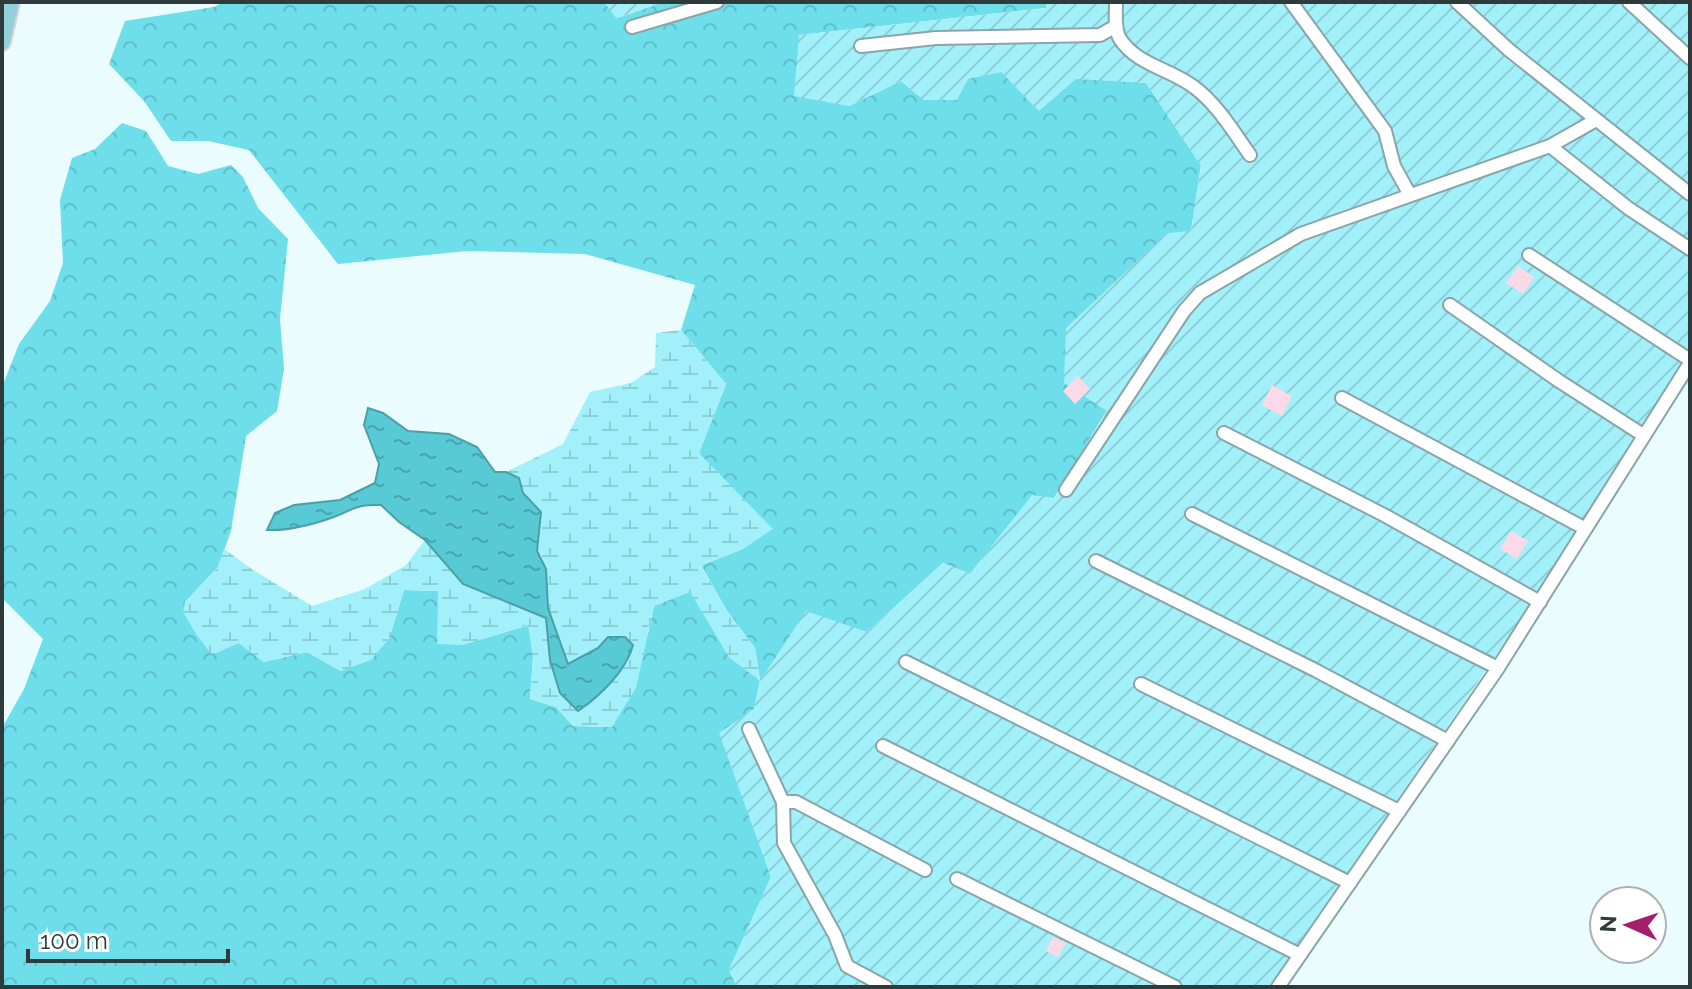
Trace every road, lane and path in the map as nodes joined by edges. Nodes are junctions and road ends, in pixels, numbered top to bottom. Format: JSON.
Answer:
{"nodes":[{"id":1,"x":11,"y":2,"type":"edge"},
{"id":2,"x":717,"y":2,"type":"edge"},
{"id":3,"x":1116,"y":2,"type":"edge"},
{"id":4,"x":1291,"y":2,"type":"edge"},
{"id":5,"x":1457,"y":2,"type":"edge"},
{"id":6,"x":1629,"y":2,"type":"edge"},
{"id":7,"x":1116,"y":26,"type":"junction"},
{"id":8,"x":632,"y":27,"type":"dead end"},
{"id":9,"x":2,"y":42,"type":"edge"},
{"id":10,"x":861,"y":46,"type":"dead end"},
{"id":11,"x":1690,"y":58,"type":"edge"},
{"id":12,"x":1596,"y":120,"type":"junction"},
{"id":13,"x":1550,"y":146,"type":"junction"},
{"id":14,"x":1250,"y":155,"type":"dead end"},
{"id":15,"x":1690,"y":194,"type":"edge"},
{"id":16,"x":1410,"y":195,"type":"junction"},
{"id":17,"x":1690,"y":249,"type":"edge"},
{"id":18,"x":1529,"y":255,"type":"dead end"},
{"id":19,"x":1450,"y":305,"type":"dead end"},
{"id":20,"x":1690,"y":362,"type":"edge"},
{"id":21,"x":1342,"y":398,"type":"dead end"},
{"id":22,"x":1224,"y":433,"type":"dead end"},
{"id":23,"x":1643,"y":435,"type":"junction"},
{"id":24,"x":1066,"y":490,"type":"dead end"},
{"id":25,"x":1192,"y":514,"type":"dead end"},
{"id":26,"x":1584,"y":528,"type":"junction"},
{"id":27,"x":1096,"y":561,"type":"dead end"},
{"id":28,"x":1540,"y":602,"type":"junction"},
{"id":29,"x":906,"y":662,"type":"dead end"},
{"id":30,"x":1498,"y":668,"type":"junction"},
{"id":31,"x":1141,"y":684,"type":"dead end"},
{"id":32,"x":749,"y":729,"type":"dead end"},
{"id":33,"x":1448,"y":741,"type":"junction"},
{"id":34,"x":883,"y":746,"type":"dead end"},
{"id":35,"x":783,"y":802,"type":"junction"},
{"id":36,"x":1399,"y":811,"type":"junction"},
{"id":37,"x":925,"y":870,"type":"dead end"},
{"id":38,"x":957,"y":879,"type":"dead end"},
{"id":39,"x":1350,"y":883,"type":"junction"},
{"id":40,"x":1300,"y":955,"type":"junction"},
{"id":41,"x":886,"y":987,"type":"edge"},
{"id":42,"x":1175,"y":987,"type":"edge"},
{"id":43,"x":1278,"y":987,"type":"edge"}],
"edges":[{"from":1,"to":9,"type":"main road"},
{"from":2,"to":8,"type":"street"},
{"from":3,"to":7,"type":"street"},
{"from":4,"to":16,"type":"street"},
{"from":5,"to":12,"type":"street"},
{"from":6,"to":11,"type":"street"},
{"from":7,"to":10,"type":"street"},
{"from":7,"to":14,"type":"street"},
{"from":12,"to":13,"type":"street"},
{"from":12,"to":15,"type":"street"},
{"from":13,"to":16,"type":"street"},
{"from":13,"to":17,"type":"street"},
{"from":16,"to":24,"type":"street"},
{"from":18,"to":20,"type":"street"},
{"from":19,"to":23,"type":"street"},
{"from":20,"to":23,"type":"street"},
{"from":21,"to":26,"type":"street"},
{"from":22,"to":28,"type":"street"},
{"from":23,"to":26,"type":"street"},
{"from":25,"to":30,"type":"street"},
{"from":26,"to":28,"type":"street"},
{"from":27,"to":33,"type":"street"},
{"from":28,"to":30,"type":"street"},
{"from":29,"to":39,"type":"street"},
{"from":30,"to":33,"type":"street"},
{"from":31,"to":36,"type":"street"},
{"from":32,"to":35,"type":"street"},
{"from":33,"to":36,"type":"street"},
{"from":34,"to":40,"type":"street"},
{"from":35,"to":37,"type":"street"},
{"from":35,"to":41,"type":"street"},
{"from":36,"to":39,"type":"street"},
{"from":38,"to":42,"type":"street"},
{"from":39,"to":40,"type":"street"},
{"from":40,"to":43,"type":"street"}]}
